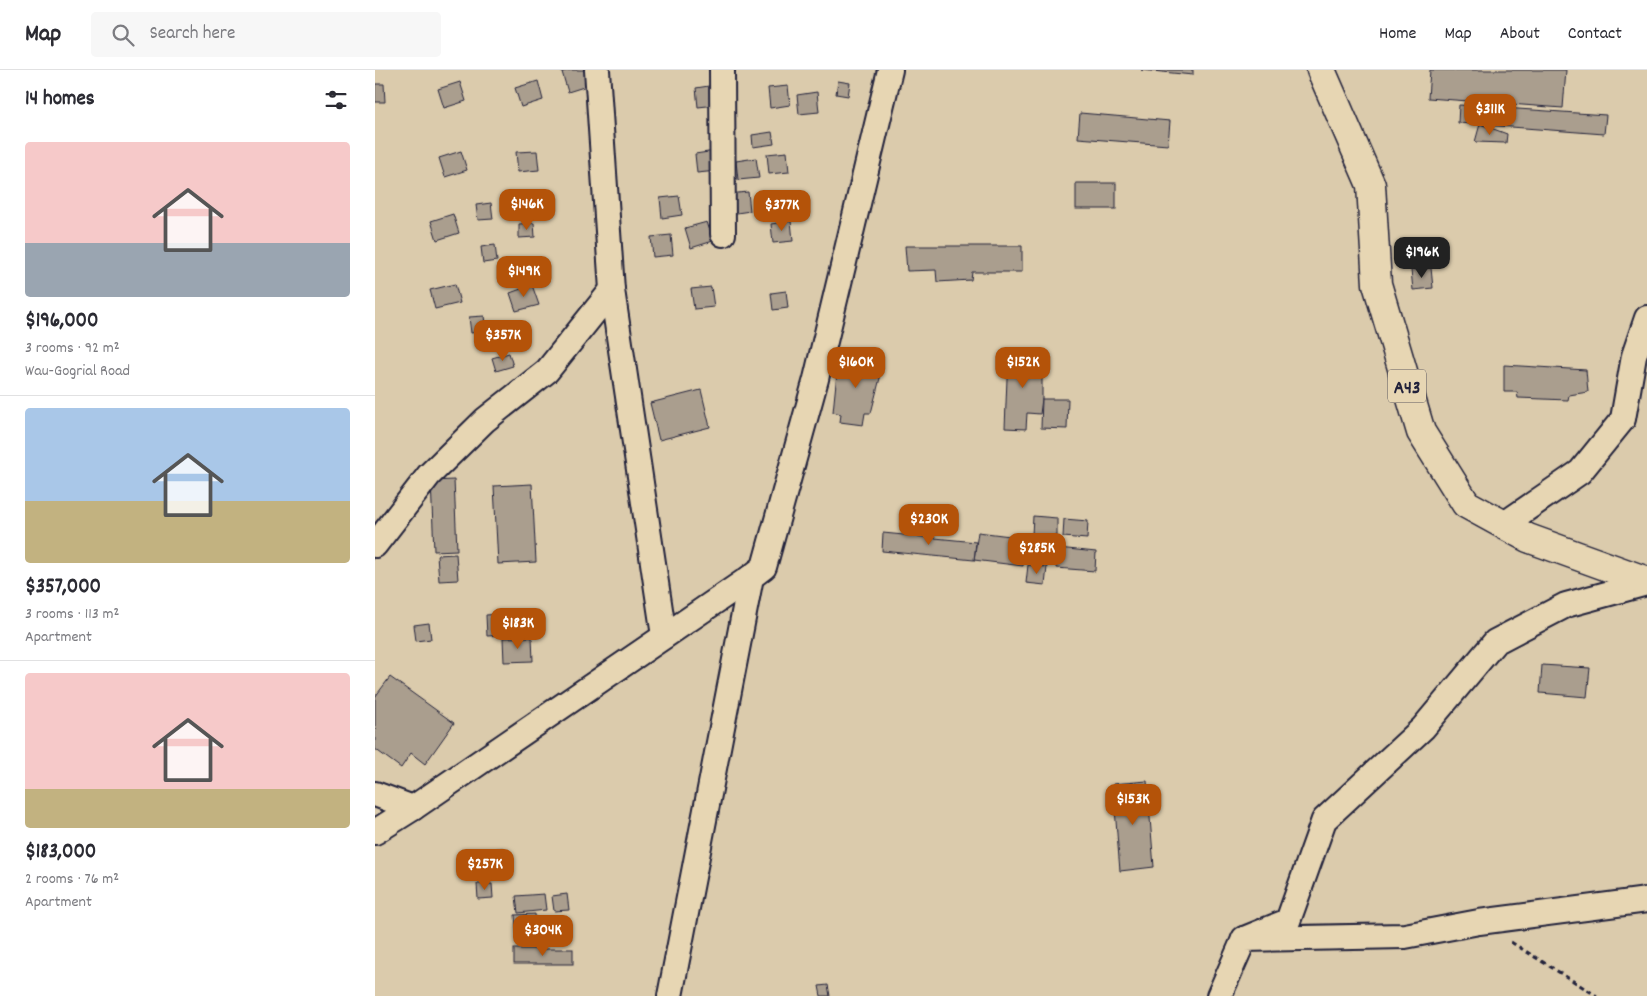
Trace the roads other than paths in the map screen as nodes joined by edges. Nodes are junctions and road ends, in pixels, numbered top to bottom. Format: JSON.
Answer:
{"nodes":[{"id":1,"x":597,"y":70,"type":"edge"},
{"id":2,"x":722,"y":70,"type":"edge"},
{"id":3,"x":890,"y":70,"type":"edge"},
{"id":4,"x":1321,"y":70,"type":"edge"},
{"id":5,"x":723,"y":234,"type":"dead end"},
{"id":6,"x":612,"y":290,"type":"junction"},
{"id":7,"x":1647,"y":318,"type":"edge"},
{"id":8,"x":1503,"y":525,"type":"junction"},
{"id":9,"x":375,"y":545,"type":"edge"},
{"id":10,"x":751,"y":577,"type":"junction"},
{"id":11,"x":1647,"y":582,"type":"edge"},
{"id":12,"x":664,"y":636,"type":"junction"},
{"id":13,"x":375,"y":794,"type":"edge"},
{"id":14,"x":413,"y":808,"type":"junction"},
{"id":15,"x":375,"y":832,"type":"edge"},
{"id":16,"x":1647,"y":900,"type":"edge"},
{"id":17,"x":1245,"y":940,"type":"junction"},
{"id":18,"x":670,"y":996,"type":"edge"},
{"id":19,"x":1219,"y":996,"type":"edge"}],
"edges":[{"from":1,"to":6,"type":"street"},
{"from":2,"to":5,"type":"street"},
{"from":3,"to":10,"type":"street"},
{"from":4,"to":8,"type":"main road","number":"A43"},
{"from":6,"to":9,"type":"street"},
{"from":6,"to":12,"type":"street"},
{"from":7,"to":8,"type":"street"},
{"from":8,"to":11,"type":"main road","number":"A43"},
{"from":10,"to":12,"type":"street"},
{"from":10,"to":18,"type":"street"},
{"from":11,"to":17,"type":"street"},
{"from":12,"to":14,"type":"street"},
{"from":13,"to":14,"type":"street"},
{"from":14,"to":15,"type":"street"},
{"from":16,"to":17,"type":"street"},
{"from":17,"to":19,"type":"street"}]}
